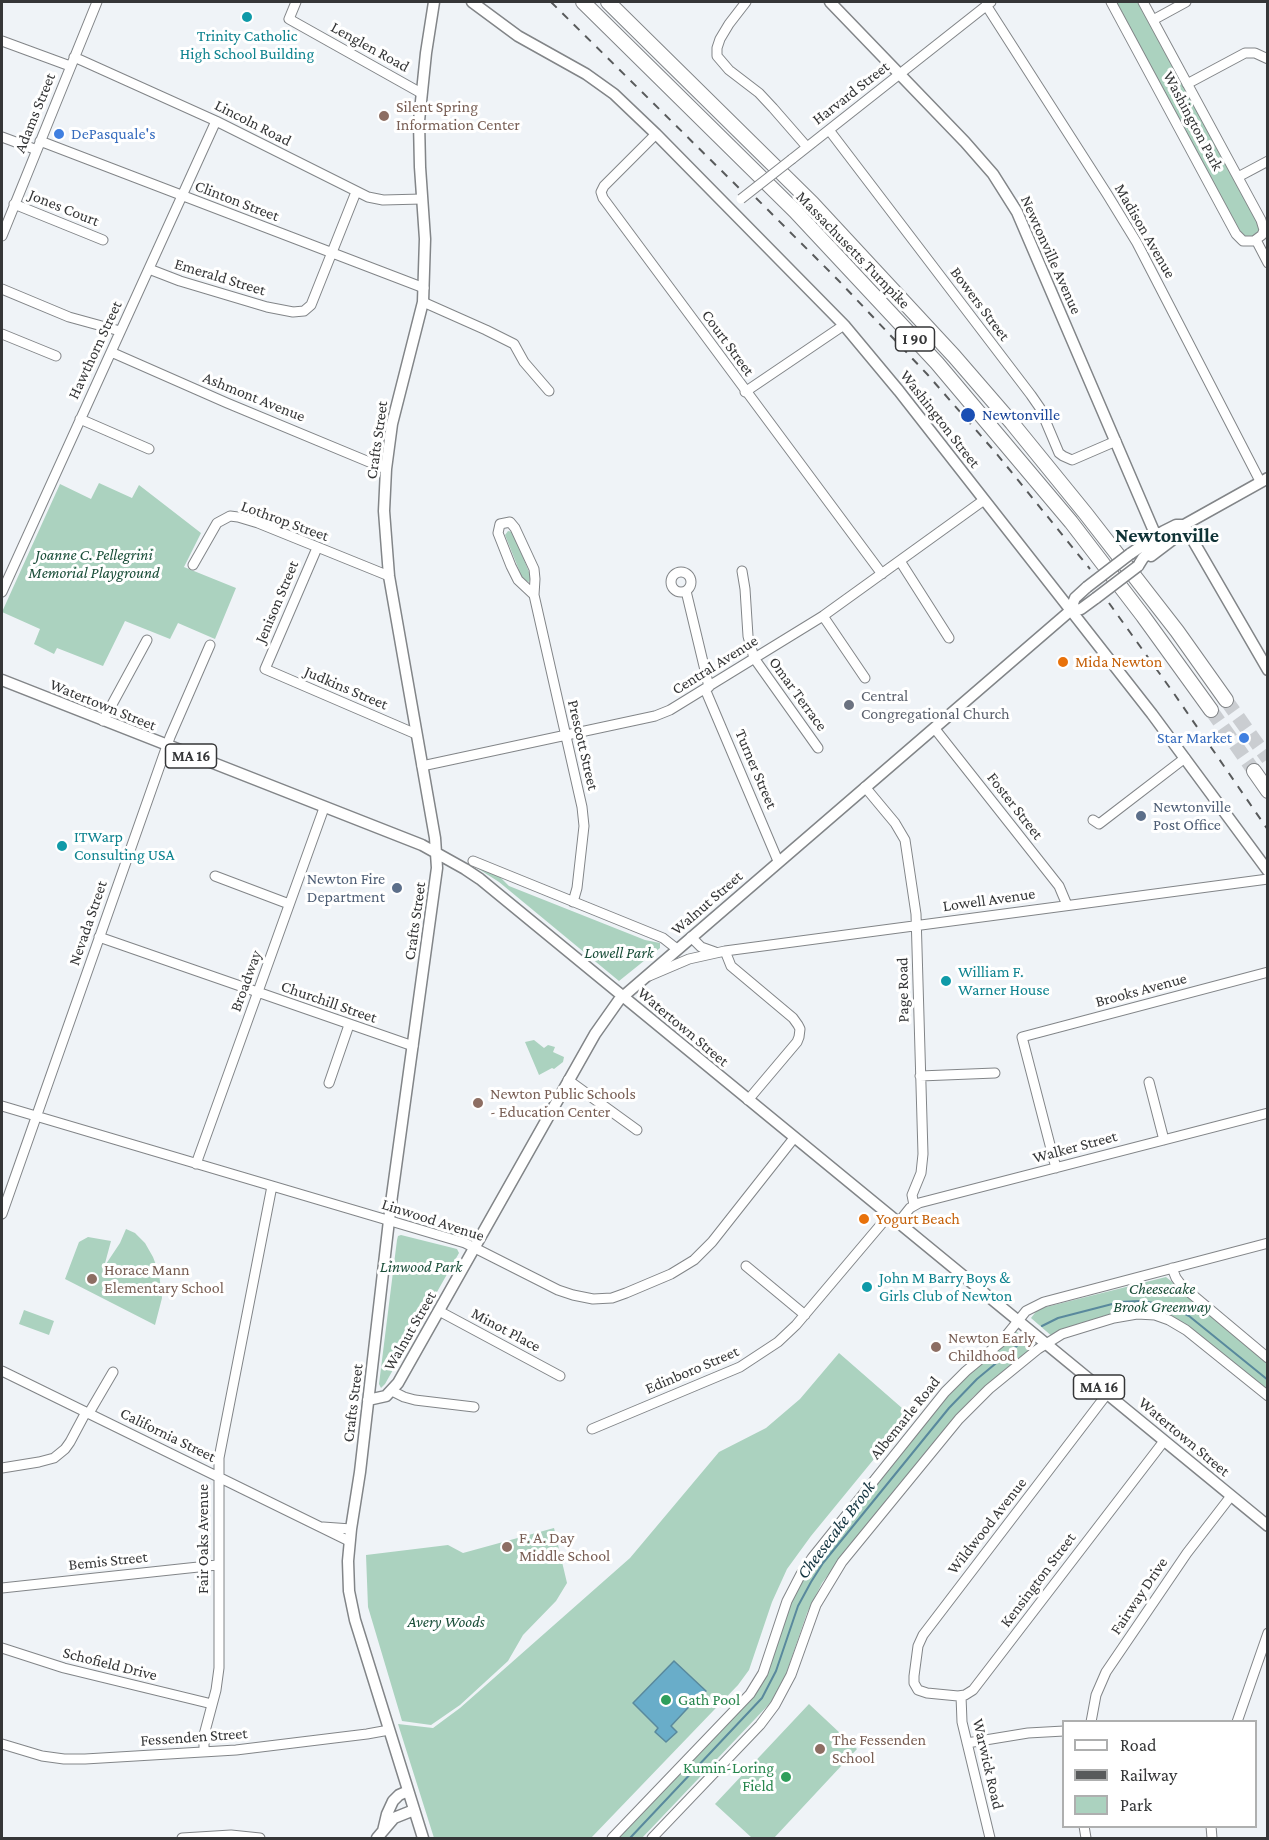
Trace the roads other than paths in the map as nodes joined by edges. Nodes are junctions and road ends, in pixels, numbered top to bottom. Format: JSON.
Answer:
{"nodes":[{"id":1,"x":97,"y":2,"type":"edge"},
{"id":2,"x":296,"y":2,"type":"edge"},
{"id":3,"x":434,"y":2,"type":"edge"},
{"id":4,"x":472,"y":2,"type":"edge"},
{"id":5,"x":583,"y":2,"type":"edge"},
{"id":6,"x":608,"y":2,"type":"edge"},
{"id":7,"x":746,"y":2,"type":"edge"},
{"id":8,"x":831,"y":2,"type":"edge"},
{"id":9,"x":1111,"y":2,"type":"edge"},
{"id":10,"x":1143,"y":2,"type":"edge"},
{"id":11,"x":1186,"y":2,"type":"edge"},
{"id":12,"x":989,"y":3,"type":"edge"},
{"id":13,"x":1153,"y":20,"type":"junction"},
{"id":14,"x":2,"y":41,"type":"edge"},
{"id":15,"x":1268,"y":60,"type":"edge"},
{"id":16,"x":72,"y":62,"type":"junction"},
{"id":17,"x":900,"y":74,"type":"junction"},
{"id":18,"x":1187,"y":84,"type":"junction"},
{"id":19,"x":421,"y":93,"type":"junction"},
{"id":20,"x":216,"y":121,"type":"junction"},
{"id":21,"x":830,"y":130,"type":"junction"},
{"id":22,"x":656,"y":134,"type":"junction"},
{"id":23,"x":2,"y":137,"type":"edge"},
{"id":24,"x":38,"y":145,"type":"junction"},
{"id":25,"x":807,"y":147,"type":"junction"},
{"id":26,"x":1268,"y":161,"type":"edge"},
{"id":27,"x":1238,"y":177,"type":"junction"},
{"id":28,"x":356,"y":192,"type":"junction"},
{"id":29,"x":182,"y":196,"type":"junction"},
{"id":30,"x":422,"y":200,"type":"junction"},
{"id":31,"x":14,"y":204,"type":"junction"},
{"id":32,"x":730,"y":209,"type":"junction"},
{"id":33,"x":2,"y":236,"type":"edge"},
{"id":34,"x":103,"y":240,"type":"dead end"},
{"id":35,"x":1256,"y":240,"type":"junction"},
{"id":36,"x":1265,"y":252,"type":"edge"},
{"id":37,"x":332,"y":254,"type":"junction"},
{"id":38,"x":1268,"y":263,"type":"edge"},
{"id":39,"x":149,"y":269,"type":"junction"},
{"id":40,"x":424,"y":288,"type":"junction"},
{"id":41,"x":2,"y":289,"type":"edge"},
{"id":42,"x":423,"y":303,"type":"junction"},
{"id":43,"x":844,"y":325,"type":"junction"},
{"id":44,"x":120,"y":331,"type":"junction"},
{"id":45,"x":2,"y":334,"type":"edge"},
{"id":46,"x":111,"y":352,"type":"junction"},
{"id":47,"x":56,"y":356,"type":"dead end"},
{"id":48,"x":549,"y":391,"type":"dead end"},
{"id":49,"x":745,"y":392,"type":"junction"},
{"id":50,"x":80,"y":419,"type":"junction"},
{"id":51,"x":1116,"y":441,"type":"junction"},
{"id":52,"x":149,"y":449,"type":"dead end"},
{"id":53,"x":386,"y":469,"type":"junction"},
{"id":54,"x":1264,"y":479,"type":"edge"},
{"id":55,"x":984,"y":500,"type":"junction"},
{"id":56,"x":1184,"y":525,"type":"junction"},
{"id":57,"x":1156,"y":536,"type":"junction"},
{"id":58,"x":317,"y":548,"type":"junction"},
{"id":59,"x":900,"y":561,"type":"junction"},
{"id":60,"x":193,"y":565,"type":"dead end"},
{"id":61,"x":1138,"y":566,"type":"junction"},
{"id":62,"x":742,"y":571,"type":"dead end"},
{"id":63,"x":882,"y":574,"type":"junction"},
{"id":64,"x":390,"y":576,"type":"junction"},
{"id":65,"x":686,"y":591,"type":"dead end"},
{"id":66,"x":2,"y":592,"type":"edge"},
{"id":67,"x":534,"y":596,"type":"junction"},
{"id":68,"x":1070,"y":611,"type":"junction"},
{"id":69,"x":823,"y":616,"type":"junction"},
{"id":70,"x":949,"y":638,"type":"dead end"},
{"id":71,"x":147,"y":640,"type":"dead end"},
{"id":72,"x":210,"y":645,"type":"dead end"},
{"id":73,"x":754,"y":658,"type":"junction"},
{"id":74,"x":265,"y":669,"type":"joint"},
{"id":75,"x":1268,"y":670,"type":"edge"},
{"id":76,"x":865,"y":678,"type":"dead end"},
{"id":77,"x":2,"y":680,"type":"edge"},
{"id":78,"x":707,"y":688,"type":"junction"},
{"id":79,"x":1226,"y":700,"type":"tunnel mouth"},
{"id":80,"x":1211,"y":710,"type":"tunnel mouth"},
{"id":81,"x":104,"y":721,"type":"junction"},
{"id":82,"x":935,"y":729,"type":"junction"},
{"id":83,"x":416,"y":734,"type":"junction"},
{"id":84,"x":565,"y":735,"type":"junction"},
{"id":85,"x":167,"y":746,"type":"junction"},
{"id":86,"x":818,"y":748,"type":"dead end"},
{"id":87,"x":1185,"y":758,"type":"junction"},
{"id":88,"x":422,"y":766,"type":"junction"},
{"id":89,"x":1254,"y":771,"type":"tunnel mouth"},
{"id":90,"x":865,"y":787,"type":"junction"},
{"id":91,"x":1268,"y":791,"type":"edge"},
{"id":92,"x":324,"y":808,"type":"junction"},
{"id":93,"x":1093,"y":820,"type":"dead end"},
{"id":94,"x":437,"y":852,"type":"junction"},
{"id":95,"x":473,"y":861,"type":"dead end"},
{"id":96,"x":778,"y":861,"type":"junction"},
{"id":97,"x":1268,"y":870,"type":"edge"},
{"id":98,"x":215,"y":876,"type":"dead end"},
{"id":99,"x":1268,"y":879,"type":"edge"},
{"id":100,"x":573,"y":902,"type":"junction"},
{"id":101,"x":289,"y":904,"type":"junction"},
{"id":102,"x":1067,"y":905,"type":"junction"},
{"id":103,"x":916,"y":925,"type":"junction"},
{"id":104,"x":99,"y":937,"type":"junction"},
{"id":105,"x":690,"y":938,"type":"junction"},
{"id":106,"x":677,"y":949,"type":"junction"},
{"id":107,"x":720,"y":951,"type":"junction"},
{"id":108,"x":1268,"y":972,"type":"edge"},
{"id":109,"x":640,"y":980,"type":"junction"},
{"id":110,"x":258,"y":993,"type":"junction"},
{"id":111,"x":622,"y":996,"type":"junction"},
{"id":112,"x":349,"y":1025,"type":"junction"},
{"id":113,"x":413,"y":1046,"type":"junction"},
{"id":114,"x":995,"y":1073,"type":"dead end"},
{"id":115,"x":920,"y":1076,"type":"junction"},
{"id":116,"x":568,"y":1080,"type":"junction"},
{"id":117,"x":1149,"y":1082,"type":"dead end"},
{"id":118,"x":329,"y":1083,"type":"dead end"},
{"id":119,"x":748,"y":1100,"type":"junction"},
{"id":120,"x":2,"y":1106,"type":"edge"},
{"id":121,"x":1268,"y":1113,"type":"edge"},
{"id":122,"x":36,"y":1117,"type":"junction"},
{"id":123,"x":637,"y":1130,"type":"dead end"},
{"id":124,"x":795,"y":1138,"type":"junction"},
{"id":125,"x":1164,"y":1140,"type":"junction"},
{"id":126,"x":196,"y":1164,"type":"junction"},
{"id":127,"x":1056,"y":1168,"type":"junction"},
{"id":128,"x":272,"y":1186,"type":"junction"},
{"id":129,"x":914,"y":1205,"type":"junction"},
{"id":130,"x":2,"y":1214,"type":"edge"},
{"id":131,"x":889,"y":1215,"type":"junction"},
{"id":132,"x":389,"y":1220,"type":"junction"},
{"id":133,"x":898,"y":1222,"type":"junction"},
{"id":134,"x":1268,"y":1243,"type":"edge"},
{"id":135,"x":475,"y":1248,"type":"junction"},
{"id":136,"x":746,"y":1266,"type":"dead end"},
{"id":137,"x":1172,"y":1268,"type":"junction"},
{"id":138,"x":439,"y":1311,"type":"junction"},
{"id":139,"x":804,"y":1315,"type":"junction"},
{"id":140,"x":1018,"y":1321,"type":"junction"},
{"id":141,"x":1046,"y":1343,"type":"junction"},
{"id":142,"x":1268,"y":1358,"type":"edge"},
{"id":143,"x":2,"y":1371,"type":"edge"},
{"id":144,"x":113,"y":1372,"type":"dead end"},
{"id":145,"x":560,"y":1376,"type":"dead end"},
{"id":146,"x":392,"y":1391,"type":"junction"},
{"id":147,"x":1107,"y":1394,"type":"junction"},
{"id":148,"x":1268,"y":1396,"type":"edge"},
{"id":149,"x":368,"y":1400,"type":"junction"},
{"id":150,"x":474,"y":1407,"type":"dead end"},
{"id":151,"x":87,"y":1413,"type":"junction"},
{"id":152,"x":592,"y":1429,"type":"dead end"},
{"id":153,"x":1164,"y":1441,"type":"junction"},
{"id":154,"x":2,"y":1468,"type":"edge"},
{"id":155,"x":218,"y":1476,"type":"junction"},
{"id":156,"x":1231,"y":1496,"type":"junction"},
{"id":157,"x":1268,"y":1526,"type":"edge"},
{"id":158,"x":350,"y":1535,"type":"junction"},
{"id":159,"x":218,"y":1565,"type":"junction"},
{"id":160,"x":2,"y":1588,"type":"edge"},
{"id":161,"x":1268,"y":1633,"type":"edge"},
{"id":162,"x":2,"y":1648,"type":"edge"},
{"id":163,"x":961,"y":1696,"type":"junction"},
{"id":164,"x":212,"y":1704,"type":"junction"},
{"id":165,"x":1091,"y":1720,"type":"edge"},
{"id":166,"x":1238,"y":1720,"type":"edge"},
{"id":167,"x":389,"y":1730,"type":"junction"},
{"id":168,"x":1062,"y":1731,"type":"edge"},
{"id":169,"x":966,"y":1743,"type":"junction"},
{"id":170,"x":2,"y":1744,"type":"edge"},
{"id":171,"x":204,"y":1751,"type":"junction"},
{"id":172,"x":408,"y":1791,"type":"junction"},
{"id":173,"x":414,"y":1810,"type":"junction"},
{"id":174,"x":380,"y":1835,"type":"edge"},
{"id":175,"x":182,"y":1839,"type":"edge"},
{"id":176,"x":260,"y":1839,"type":"edge"},
{"id":177,"x":423,"y":1839,"type":"edge"},
{"id":178,"x":612,"y":1839,"type":"edge"},
{"id":179,"x":652,"y":1839,"type":"edge"},
{"id":180,"x":990,"y":1839,"type":"edge"}],
"edges":[{"from":1,"to":16,"type":"street","name":"Adams Street"},
{"from":2,"to":19,"type":"street","name":"Lenglen Road"},
{"from":3,"to":19,"type":"main road","name":"Crafts Street"},
{"from":4,"to":22,"type":"main road","name":"Washington Street"},
{"from":5,"to":80,"type":"highway","name":"Massachusetts Turnpike","number":"I 90"},
{"from":6,"to":79,"type":"highway","name":"Massachusetts Turnpike","number":"I 90"},
{"from":7,"to":25,"type":"street"},
{"from":8,"to":17,"type":"main road","name":"Newtonville Avenue"},
{"from":9,"to":35,"type":"street","name":"Washington Park"},
{"from":10,"to":13,"type":"street","name":"Washington Park"},
{"from":11,"to":13,"type":"street"},
{"from":12,"to":17,"type":"street","name":"Harvard Street"},
{"from":12,"to":54,"type":"street","name":"Madison Avenue"},
{"from":13,"to":18,"type":"street","name":"Washington Park"},
{"from":14,"to":16,"type":"street","name":"Lincoln Road"},
{"from":15,"to":18,"type":"street"},
{"from":16,"to":20,"type":"street","name":"Lincoln Road"},
{"from":16,"to":24,"type":"street","name":"Adams Street"},
{"from":17,"to":21,"type":"street","name":"Harvard Street"},
{"from":17,"to":51,"type":"main road","name":"Newtonville Avenue"},
{"from":18,"to":27,"type":"street","name":"Washington Park"},
{"from":19,"to":30,"type":"main road","name":"Crafts Street"},
{"from":20,"to":28,"type":"street","name":"Lincoln Road"},
{"from":20,"to":29,"type":"street","name":"Hawthorn Street"},
{"from":21,"to":25,"type":"street","name":"Harvard Street"},
{"from":21,"to":51,"type":"street","name":"Bowers Street"},
{"from":22,"to":32,"type":"main road","name":"Washington Street"},
{"from":22,"to":49,"type":"street","name":"Court Street"},
{"from":23,"to":24,"type":"street","name":"Clinton Street"},
{"from":24,"to":29,"type":"street","name":"Clinton Street"},
{"from":24,"to":31,"type":"street","name":"Adams Street"},
{"from":25,"to":32,"type":"street","name":"Harvard Street","bridge":true},
{"from":26,"to":27,"type":"street"},
{"from":27,"to":35,"type":"street","name":"Washington Park"},
{"from":28,"to":30,"type":"street","name":"Lincoln Road"},
{"from":28,"to":37,"type":"street"},
{"from":29,"to":37,"type":"street","name":"Clinton Street"},
{"from":29,"to":39,"type":"street","name":"Hawthorn Street"},
{"from":30,"to":40,"type":"main road","name":"Crafts Street"},
{"from":31,"to":33,"type":"street","name":"Adams Street"},
{"from":31,"to":34,"type":"street","name":"Jones Court"},
{"from":32,"to":43,"type":"main road","name":"Washington Street"},
{"from":35,"to":36,"type":"street"},
{"from":36,"to":38,"type":"street"},
{"from":37,"to":39,"type":"street","name":"Emerald Street"},
{"from":37,"to":40,"type":"street","name":"Clinton Street"},
{"from":39,"to":44,"type":"street","name":"Hawthorn Street"},
{"from":40,"to":42,"type":"main road","name":"Crafts Street"},
{"from":41,"to":44,"type":"street"},
{"from":42,"to":48,"type":"street"},
{"from":42,"to":53,"type":"main road","name":"Crafts Street"},
{"from":43,"to":49,"type":"street"},
{"from":43,"to":55,"type":"main road","name":"Washington Street"},
{"from":44,"to":46,"type":"street","name":"Hawthorn Street"},
{"from":45,"to":47,"type":"street"},
{"from":46,"to":50,"type":"street","name":"Hawthorn Street"},
{"from":46,"to":53,"type":"street","name":"Ashmont Avenue"},
{"from":49,"to":63,"type":"street","name":"Court Street"},
{"from":50,"to":52,"type":"street"},
{"from":50,"to":66,"type":"street","name":"Hawthorn Street"},
{"from":51,"to":57,"type":"main road","name":"Newtonville Avenue"},
{"from":53,"to":64,"type":"main road","name":"Crafts Street"},
{"from":54,"to":56,"type":"main road","name":"Walnut Street"},
{"from":55,"to":59,"type":"street","name":"Central Avenue"},
{"from":55,"to":68,"type":"main road","name":"Washington Street"},
{"from":56,"to":57,"type":"main road","name":"Walnut Street"},
{"from":56,"to":61,"type":"main road","name":"Walnut Street"},
{"from":56,"to":75,"type":"main road"},
{"from":57,"to":61,"type":"main road"},
{"from":57,"to":68,"type":"main road","name":"Walnut Street","bridge":true},
{"from":58,"to":60,"type":"street","name":"Lothrop Street"},
{"from":58,"to":64,"type":"street","name":"Lothrop Street"},
{"from":58,"to":74,"type":"street","name":"Jenison Street"},
{"from":59,"to":63,"type":"street","name":"Central Avenue"},
{"from":59,"to":70,"type":"street"},
{"from":61,"to":68,"type":"main road","name":"Walnut Street","bridge":true},
{"from":62,"to":73,"type":"street"},
{"from":63,"to":69,"type":"street","name":"Central Avenue"},
{"from":64,"to":83,"type":"main road","name":"Crafts Street"},
{"from":65,"to":78,"type":"street","name":"Turner Street"},
{"from":67,"to":67,"type":"street","name":"Prescott Street"},
{"from":67,"to":84,"type":"street","name":"Prescott Street"},
{"from":68,"to":82,"type":"main road","name":"Walnut Street"},
{"from":68,"to":87,"type":"main road","name":"Washington Street"},
{"from":69,"to":73,"type":"street","name":"Central Avenue"},
{"from":69,"to":76,"type":"street"},
{"from":71,"to":81,"type":"street"},
{"from":72,"to":85,"type":"street","name":"Nevada Street"},
{"from":73,"to":78,"type":"street","name":"Central Avenue"},
{"from":73,"to":86,"type":"street","name":"Omar Terrace"},
{"from":74,"to":83,"type":"street","name":"Judkins Street"},
{"from":77,"to":81,"type":"main road","name":"Watertown Street","number":"MA 16"},
{"from":78,"to":84,"type":"street","name":"Central Avenue"},
{"from":78,"to":96,"type":"street","name":"Turner Street"},
{"from":81,"to":85,"type":"main road","name":"Watertown Street","number":"MA 16"},
{"from":82,"to":90,"type":"main road","name":"Walnut Street"},
{"from":82,"to":102,"type":"street","name":"Foster Street"},
{"from":83,"to":88,"type":"main road","name":"Crafts Street"},
{"from":84,"to":88,"type":"street","name":"Central Avenue"},
{"from":84,"to":100,"type":"street","name":"Prescott Street"},
{"from":85,"to":92,"type":"main road","name":"Watertown Street","number":"MA 16"},
{"from":85,"to":104,"type":"street","name":"Nevada Street"},
{"from":87,"to":93,"type":"street"},
{"from":87,"to":97,"type":"main road","name":"Washington Street"},
{"from":88,"to":94,"type":"main road","name":"Crafts Street"},
{"from":89,"to":91,"type":"highway"},
{"from":90,"to":96,"type":"main road","name":"Walnut Street"},
{"from":90,"to":103,"type":"street","name":"Page Road"},
{"from":92,"to":94,"type":"main road","name":"Watertown Street","number":"MA 16"},
{"from":92,"to":101,"type":"street","name":"Broadway"},
{"from":94,"to":111,"type":"main road","name":"Watertown Street","number":"MA 16"},
{"from":94,"to":113,"type":"main road","name":"Crafts Street"},
{"from":95,"to":100,"type":"street"},
{"from":96,"to":105,"type":"main road","name":"Walnut Street"},
{"from":98,"to":101,"type":"street"},
{"from":99,"to":102,"type":"street","name":"Lowell Avenue"},
{"from":100,"to":106,"type":"street"},
{"from":101,"to":110,"type":"street","name":"Broadway"},
{"from":102,"to":103,"type":"street","name":"Lowell Avenue"},
{"from":103,"to":107,"type":"street","name":"Lowell Avenue"},
{"from":103,"to":115,"type":"street","name":"Page Road"},
{"from":104,"to":110,"type":"street","name":"Churchill Street"},
{"from":104,"to":122,"type":"street","name":"Nevada Street"},
{"from":105,"to":106,"type":"main road","name":"Walnut Street"},
{"from":105,"to":107,"type":"street"},
{"from":106,"to":109,"type":"main road","name":"Walnut Street"},
{"from":107,"to":109,"type":"street","name":"Lowell Avenue"},
{"from":107,"to":119,"type":"street"},
{"from":108,"to":127,"type":"street","name":"Brooks Avenue"},
{"from":109,"to":111,"type":"main road","name":"Walnut Street"},
{"from":110,"to":112,"type":"street","name":"Churchill Street"},
{"from":110,"to":126,"type":"street","name":"Broadway"},
{"from":111,"to":116,"type":"main road","name":"Walnut Street"},
{"from":111,"to":119,"type":"main road","name":"Watertown Street","number":"MA 16"},
{"from":112,"to":113,"type":"street","name":"Churchill Street"},
{"from":112,"to":118,"type":"street"},
{"from":113,"to":132,"type":"main road","name":"Crafts Street"},
{"from":114,"to":115,"type":"street"},
{"from":115,"to":129,"type":"street","name":"Page Road"},
{"from":116,"to":123,"type":"street"},
{"from":116,"to":135,"type":"main road","name":"Walnut Street"},
{"from":117,"to":125,"type":"street"},
{"from":119,"to":124,"type":"main road","name":"Watertown Street","number":"MA 16"},
{"from":120,"to":122,"type":"street","name":"Linwood Avenue"},
{"from":121,"to":125,"type":"street","name":"Walker Street"},
{"from":122,"to":126,"type":"street","name":"Linwood Avenue"},
{"from":122,"to":130,"type":"street","name":"Nevada Street"},
{"from":124,"to":131,"type":"main road","name":"Watertown Street","number":"MA 16"},
{"from":124,"to":135,"type":"street","name":"Linwood Avenue"},
{"from":125,"to":127,"type":"street","name":"Walker Street"},
{"from":126,"to":128,"type":"street","name":"Linwood Avenue"},
{"from":127,"to":129,"type":"street","name":"Walker Street"},
{"from":128,"to":132,"type":"street","name":"Linwood Avenue"},
{"from":128,"to":155,"type":"street","name":"Fair Oaks Avenue"},
{"from":129,"to":133,"type":"street"},
{"from":131,"to":133,"type":"main road","name":"Watertown Street","number":"MA 16"},
{"from":131,"to":139,"type":"street","name":"Edinboro Street"},
{"from":132,"to":135,"type":"street","name":"Linwood Avenue"},
{"from":132,"to":149,"type":"main road","name":"Crafts Street"},
{"from":133,"to":140,"type":"main road","name":"Watertown Street","number":"MA 16"},
{"from":134,"to":137,"type":"street","name":"Albemarle Road"},
{"from":135,"to":138,"type":"main road","name":"Walnut Street"},
{"from":136,"to":139,"type":"street"},
{"from":137,"to":140,"type":"street","name":"Albemarle Road"},
{"from":137,"to":142,"type":"street"},
{"from":138,"to":145,"type":"street","name":"Minot Place"},
{"from":138,"to":146,"type":"main road","name":"Walnut Street"},
{"from":139,"to":152,"type":"street","name":"Edinboro Street"},
{"from":140,"to":141,"type":"main road","name":"Watertown Street","number":"MA 16"},
{"from":140,"to":178,"type":"street","name":"Albemarle Road"},
{"from":141,"to":147,"type":"main road","name":"Watertown Street","number":"MA 16"},
{"from":141,"to":148,"type":"street"},
{"from":141,"to":179,"type":"street"},
{"from":143,"to":151,"type":"street","name":"California Street"},
{"from":144,"to":151,"type":"street"},
{"from":146,"to":149,"type":"main road","name":"Walnut Street"},
{"from":146,"to":150,"type":"street"},
{"from":147,"to":153,"type":"main road","name":"Watertown Street","number":"MA 16"},
{"from":147,"to":163,"type":"street","name":"Wildwood Avenue"},
{"from":149,"to":158,"type":"main road","name":"Crafts Street"},
{"from":151,"to":154,"type":"street"},
{"from":151,"to":155,"type":"street","name":"California Street"},
{"from":153,"to":156,"type":"main road","name":"Watertown Street","number":"MA 16"},
{"from":153,"to":163,"type":"street","name":"Kensington Street"},
{"from":155,"to":158,"type":"street","name":"California Street"},
{"from":155,"to":159,"type":"street","name":"Fair Oaks Avenue"},
{"from":156,"to":157,"type":"main road","name":"Watertown Street","number":"MA 16"},
{"from":156,"to":165,"type":"street","name":"Fairway Drive"},
{"from":158,"to":167,"type":"main road","name":"Crafts Street"},
{"from":159,"to":160,"type":"street","name":"Bemis Street"},
{"from":159,"to":164,"type":"street","name":"Fair Oaks Avenue"},
{"from":161,"to":166,"type":"street"},
{"from":162,"to":164,"type":"street","name":"Schofield Drive"},
{"from":163,"to":169,"type":"street","name":"Warwick Road"},
{"from":164,"to":171,"type":"street","name":"Fair Oaks Avenue"},
{"from":167,"to":171,"type":"street","name":"Fessenden Street"},
{"from":167,"to":172,"type":"main road","name":"Crafts Street"},
{"from":168,"to":169,"type":"street"},
{"from":169,"to":180,"type":"street","name":"Warwick Road"},
{"from":170,"to":171,"type":"street","name":"Fessenden Street"},
{"from":172,"to":173,"type":"main road","name":"Crafts Street"},
{"from":172,"to":174,"type":"main road"},
{"from":173,"to":174,"type":"main road"},
{"from":173,"to":177,"type":"main road","name":"Crafts Street"},
{"from":175,"to":176,"type":"street"}]}
